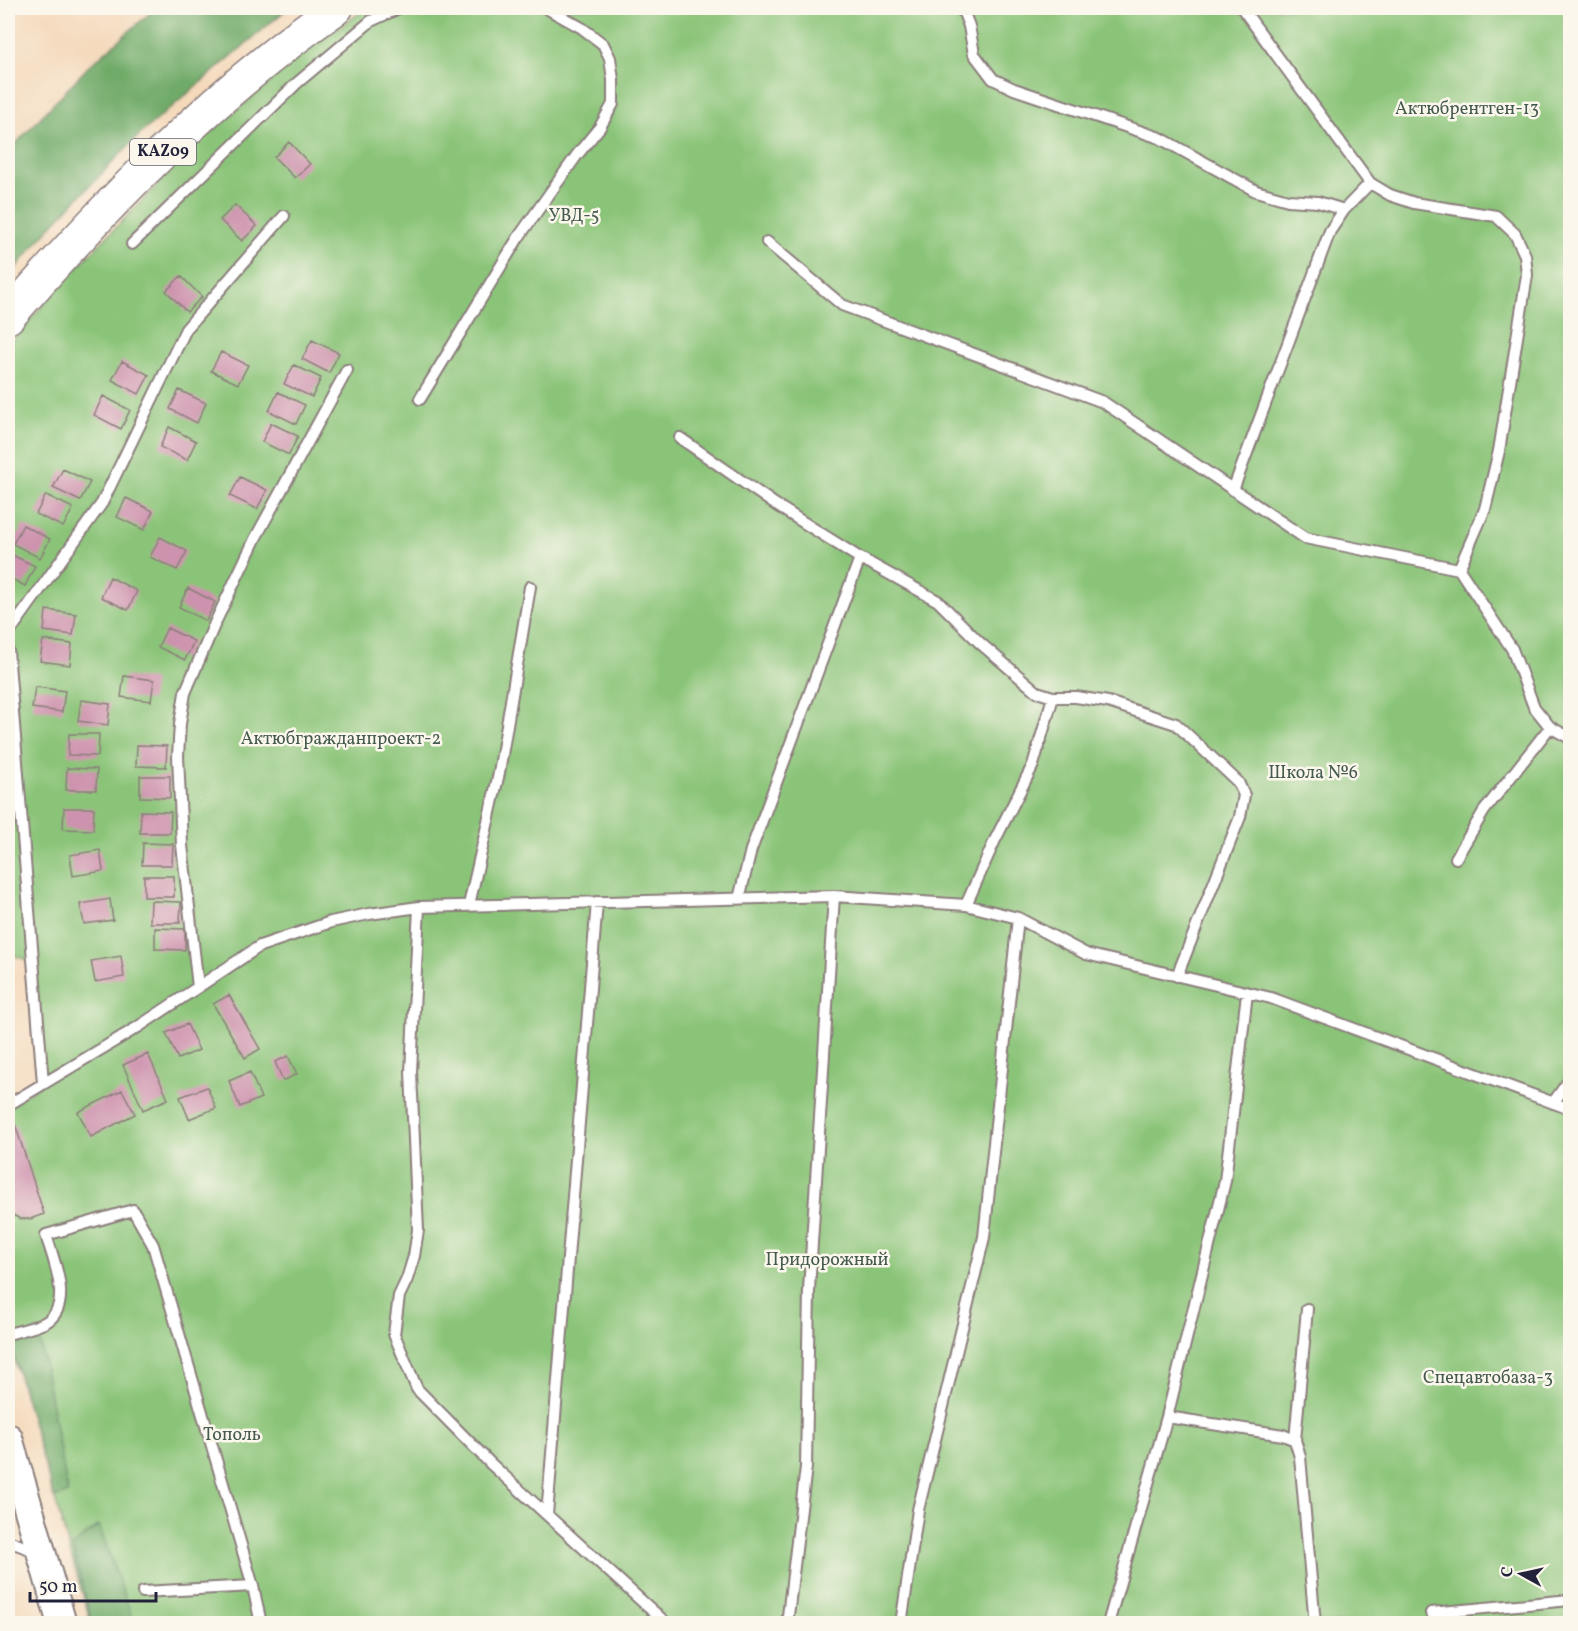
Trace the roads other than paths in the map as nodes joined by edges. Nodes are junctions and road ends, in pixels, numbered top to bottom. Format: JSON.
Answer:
{"nodes":[{"id":1,"x":336,"y":8,"type":"edge"},
{"id":2,"x":399,"y":8,"type":"edge"},
{"id":3,"x":546,"y":8,"type":"edge"},
{"id":4,"x":962,"y":8,"type":"edge"},
{"id":5,"x":1242,"y":8,"type":"edge"},
{"id":6,"x":1371,"y":183,"type":"junction"},
{"id":7,"x":1344,"y":210,"type":"junction"},
{"id":8,"x":284,"y":216,"type":"dead end"},
{"id":9,"x":767,"y":242,"type":"dead end"},
{"id":10,"x":132,"y":244,"type":"dead end"},
{"id":11,"x":8,"y":317,"type":"edge"},
{"id":12,"x":347,"y":370,"type":"dead end"},
{"id":13,"x":420,"y":399,"type":"dead end"},
{"id":14,"x":680,"y":438,"type":"dead end"},
{"id":15,"x":1233,"y":490,"type":"junction"},
{"id":16,"x":860,"y":558,"type":"junction"},
{"id":17,"x":1459,"y":568,"type":"junction"},
{"id":18,"x":530,"y":587,"type":"dead end"},
{"id":19,"x":8,"y":634,"type":"edge"},
{"id":20,"x":8,"y":651,"type":"edge"},
{"id":21,"x":1053,"y":697,"type":"junction"},
{"id":22,"x":1550,"y":727,"type":"junction"},
{"id":23,"x":1570,"y":738,"type":"edge"},
{"id":24,"x":1456,"y":858,"type":"dead end"},
{"id":25,"x":834,"y":896,"type":"junction"},
{"id":26,"x":739,"y":898,"type":"junction"},
{"id":27,"x":597,"y":902,"type":"junction"},
{"id":28,"x":469,"y":905,"type":"junction"},
{"id":29,"x":966,"y":905,"type":"junction"},
{"id":30,"x":419,"y":907,"type":"junction"},
{"id":31,"x":1018,"y":918,"type":"junction"},
{"id":32,"x":1177,"y":976,"type":"junction"},
{"id":33,"x":198,"y":987,"type":"junction"},
{"id":34,"x":1247,"y":993,"type":"junction"},
{"id":35,"x":1570,"y":1079,"type":"edge"},
{"id":36,"x":43,"y":1083,"type":"junction"},
{"id":37,"x":1553,"y":1103,"type":"junction"},
{"id":38,"x":8,"y":1105,"type":"edge"},
{"id":39,"x":1570,"y":1109,"type":"edge"},
{"id":40,"x":1307,"y":1309,"type":"dead end"},
{"id":41,"x":8,"y":1334,"type":"edge"},
{"id":42,"x":1167,"y":1417,"type":"junction"},
{"id":43,"x":8,"y":1438,"type":"edge"},
{"id":44,"x":1295,"y":1440,"type":"junction"},
{"id":45,"x":547,"y":1515,"type":"junction"},
{"id":46,"x":8,"y":1541,"type":"edge"},
{"id":47,"x":41,"y":1552,"type":"junction"},
{"id":48,"x":253,"y":1586,"type":"junction"},
{"id":49,"x":143,"y":1592,"type":"dead end"},
{"id":50,"x":1570,"y":1600,"type":"edge"},
{"id":51,"x":1431,"y":1613,"type":"dead end"},
{"id":52,"x":62,"y":1623,"type":"edge"},
{"id":53,"x":261,"y":1623,"type":"edge"},
{"id":54,"x":667,"y":1623,"type":"edge"},
{"id":55,"x":787,"y":1623,"type":"edge"},
{"id":56,"x":901,"y":1623,"type":"edge"},
{"id":57,"x":1108,"y":1623,"type":"edge"},
{"id":58,"x":1315,"y":1623,"type":"edge"}],
"edges":[{"from":1,"to":11,"type":"highway","number":"KAZ09"},
{"from":2,"to":10,"type":"lane"},
{"from":3,"to":13,"type":"lane"},
{"from":4,"to":7,"type":"lane"},
{"from":5,"to":6,"type":"lane"},
{"from":6,"to":7,"type":"lane"},
{"from":6,"to":17,"type":"lane"},
{"from":7,"to":15,"type":"lane"},
{"from":8,"to":19,"type":"lane"},
{"from":9,"to":15,"type":"lane"},
{"from":12,"to":33,"type":"lane"},
{"from":14,"to":16,"type":"lane"},
{"from":15,"to":17,"type":"lane"},
{"from":16,"to":21,"type":"lane"},
{"from":16,"to":26,"type":"lane"},
{"from":17,"to":22,"type":"lane"},
{"from":18,"to":28,"type":"lane"},
{"from":20,"to":36,"type":"lane"},
{"from":21,"to":29,"type":"lane"},
{"from":21,"to":32,"type":"lane"},
{"from":22,"to":23,"type":"lane"},
{"from":22,"to":24,"type":"lane"},
{"from":25,"to":26,"type":"lane"},
{"from":25,"to":29,"type":"lane"},
{"from":25,"to":55,"type":"lane"},
{"from":26,"to":27,"type":"lane"},
{"from":27,"to":28,"type":"lane"},
{"from":27,"to":45,"type":"lane"},
{"from":28,"to":30,"type":"lane"},
{"from":29,"to":31,"type":"lane"},
{"from":30,"to":33,"type":"lane"},
{"from":30,"to":45,"type":"lane"},
{"from":31,"to":32,"type":"lane"},
{"from":31,"to":56,"type":"lane"},
{"from":32,"to":34,"type":"lane"},
{"from":33,"to":36,"type":"lane"},
{"from":34,"to":37,"type":"lane"},
{"from":34,"to":42,"type":"lane"},
{"from":35,"to":37,"type":"lane"},
{"from":36,"to":38,"type":"lane"},
{"from":37,"to":39,"type":"lane"},
{"from":40,"to":44,"type":"lane"},
{"from":41,"to":48,"type":"lane"},
{"from":42,"to":44,"type":"lane"},
{"from":42,"to":57,"type":"lane"},
{"from":43,"to":47,"type":"main road"},
{"from":44,"to":58,"type":"lane"},
{"from":45,"to":54,"type":"lane"},
{"from":46,"to":47,"type":"lane"},
{"from":47,"to":52,"type":"main road"},
{"from":48,"to":49,"type":"lane"},
{"from":48,"to":53,"type":"lane"},
{"from":50,"to":51,"type":"lane"}]}
